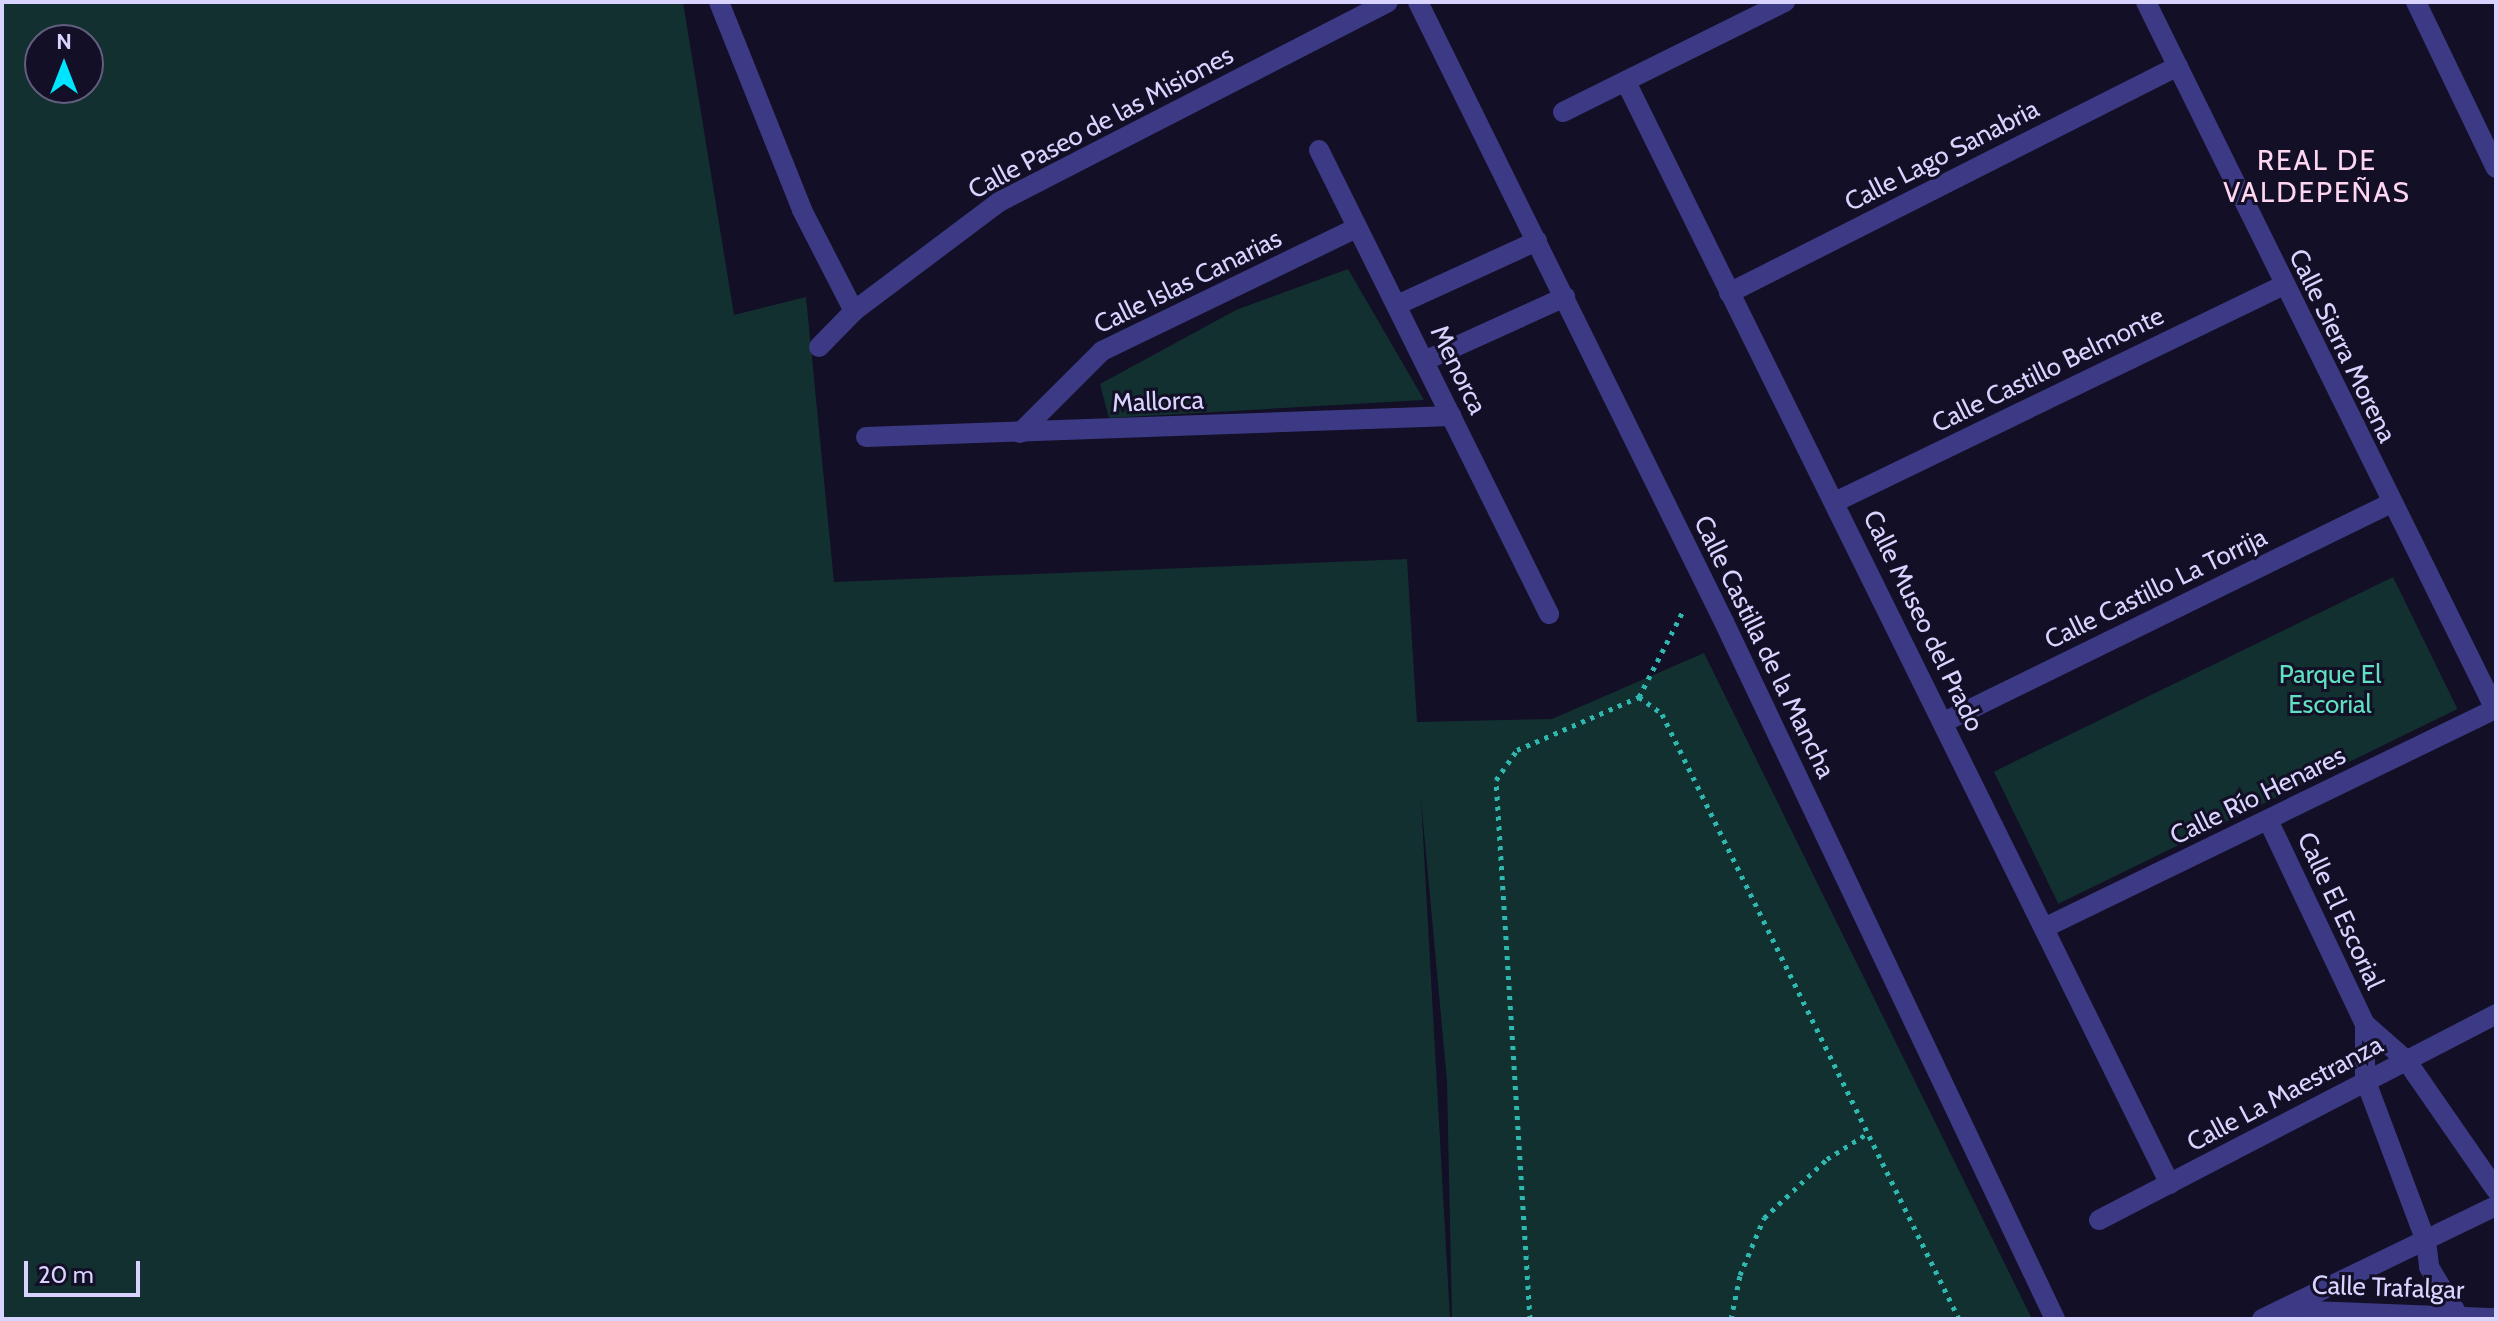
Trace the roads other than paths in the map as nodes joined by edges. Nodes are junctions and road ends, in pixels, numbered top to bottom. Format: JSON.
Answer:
{"nodes":[{"id":1,"x":719,"y":2,"type":"edge"},
{"id":2,"x":1388,"y":2,"type":"edge"},
{"id":3,"x":1418,"y":2,"type":"edge"},
{"id":4,"x":1785,"y":2,"type":"edge"},
{"id":5,"x":2146,"y":2,"type":"edge"},
{"id":6,"x":2416,"y":2,"type":"edge"},
{"id":7,"x":2178,"y":66,"type":"junction"},
{"id":8,"x":1626,"y":82,"type":"junction"},
{"id":9,"x":1563,"y":112,"type":"dead end"},
{"id":10,"x":1319,"y":150,"type":"dead end"},
{"id":11,"x":2496,"y":168,"type":"edge"},
{"id":12,"x":1357,"y":228,"type":"junction"},
{"id":13,"x":1537,"y":241,"type":"junction"},
{"id":14,"x":2283,"y":285,"type":"junction"},
{"id":15,"x":1729,"y":293,"type":"junction"},
{"id":16,"x":1565,"y":297,"type":"junction"},
{"id":17,"x":1397,"y":305,"type":"junction"},
{"id":18,"x":854,"y":311,"type":"junction"},
{"id":19,"x":819,"y":347,"type":"dead end"},
{"id":20,"x":1424,"y":361,"type":"junction"},
{"id":21,"x":1452,"y":416,"type":"junction"},
{"id":22,"x":1020,"y":433,"type":"junction"},
{"id":23,"x":866,"y":437,"type":"dead end"},
{"id":24,"x":1835,"y":502,"type":"junction"},
{"id":25,"x":2391,"y":503,"type":"junction"},
{"id":26,"x":1549,"y":614,"type":"dead end"},
{"id":27,"x":2496,"y":710,"type":"edge"},
{"id":28,"x":1944,"y":722,"type":"junction"},
{"id":29,"x":2268,"y":820,"type":"junction"},
{"id":30,"x":2044,"y":928,"type":"junction"},
{"id":31,"x":2496,"y":1014,"type":"edge"},
{"id":32,"x":2365,"y":1024,"type":"junction"},
{"id":33,"x":2406,"y":1060,"type":"junction"},
{"id":34,"x":2365,"y":1079,"type":"junction"},
{"id":35,"x":2170,"y":1184,"type":"junction"},
{"id":36,"x":2496,"y":1190,"type":"edge"},
{"id":37,"x":2496,"y":1206,"type":"edge"},
{"id":38,"x":2099,"y":1220,"type":"dead end"},
{"id":39,"x":2426,"y":1241,"type":"junction"},
{"id":40,"x":2271,"y":1315,"type":"edge"},
{"id":41,"x":2459,"y":1317,"type":"junction"},
{"id":42,"x":2496,"y":1318,"type":"edge"},
{"id":43,"x":2055,"y":1319,"type":"edge"}],
"edges":[{"from":1,"to":18,"type":"street"},
{"from":2,"to":18,"type":"street","name":"Calle Paseo de las Misiones"},
{"from":3,"to":13,"type":"street","name":"Calle Castilla de la Mancha"},
{"from":4,"to":8,"type":"street"},
{"from":5,"to":7,"type":"street","name":"Calle Sierra Morena"},
{"from":6,"to":11,"type":"street"},
{"from":7,"to":14,"type":"street","name":"Calle Sierra Morena"},
{"from":7,"to":15,"type":"street","name":"Calle Lago Sanabria"},
{"from":8,"to":9,"type":"street"},
{"from":8,"to":15,"type":"street","name":"Calle Museo del Prado"},
{"from":10,"to":12,"type":"street","name":"Menorca"},
{"from":12,"to":17,"type":"street","name":"Menorca"},
{"from":12,"to":22,"type":"street","name":"Calle Islas Canarias"},
{"from":13,"to":16,"type":"street","name":"Calle Castilla de la Mancha"},
{"from":13,"to":17,"type":"street"},
{"from":14,"to":24,"type":"street","name":"Calle Castillo Belmonte"},
{"from":14,"to":25,"type":"street","name":"Calle Sierra Morena"},
{"from":15,"to":24,"type":"street","name":"Calle Museo del Prado"},
{"from":16,"to":20,"type":"street"},
{"from":16,"to":43,"type":"street","name":"Calle Castilla de la Mancha"},
{"from":17,"to":20,"type":"street","name":"Menorca"},
{"from":18,"to":19,"type":"street","name":"Calle Paseo de las Misiones"},
{"from":20,"to":21,"type":"street","name":"Menorca"},
{"from":21,"to":22,"type":"street","name":"Mallorca"},
{"from":21,"to":26,"type":"street","name":"Menorca"},
{"from":22,"to":23,"type":"street","name":"Mallorca"},
{"from":24,"to":28,"type":"street","name":"Calle Museo del Prado"},
{"from":25,"to":27,"type":"street","name":"Calle Sierra Morena"},
{"from":25,"to":28,"type":"street","name":"Calle Castillo La Torrija"},
{"from":27,"to":29,"type":"street","name":"Calle Río Henares"},
{"from":28,"to":30,"type":"street","name":"Calle Museo del Prado"},
{"from":29,"to":30,"type":"street","name":"Calle Río Henares"},
{"from":29,"to":32,"type":"street","name":"Calle El Escorial"},
{"from":30,"to":35,"type":"street","name":"Calle Museo del Prado"},
{"from":31,"to":33,"type":"street","name":"Calle La Maestranza"},
{"from":32,"to":33,"type":"street","name":"Calle El Escorial"},
{"from":32,"to":34,"type":"street","name":"Calle El Escorial"},
{"from":33,"to":34,"type":"street","name":"Calle La Maestranza"},
{"from":33,"to":36,"type":"street","name":"Calle El Escorial"},
{"from":34,"to":35,"type":"street","name":"Calle La Maestranza"},
{"from":34,"to":39,"type":"street","name":"Calle El Escorial"},
{"from":35,"to":38,"type":"street","name":"Calle La Maestranza"},
{"from":37,"to":39,"type":"street"},
{"from":39,"to":40,"type":"street"},
{"from":39,"to":41,"type":"street","name":"Calle El Escorial"},
{"from":40,"to":41,"type":"street","name":"Calle Trafalgar"},
{"from":41,"to":42,"type":"street","name":"Calle Trafalgar"}]}
